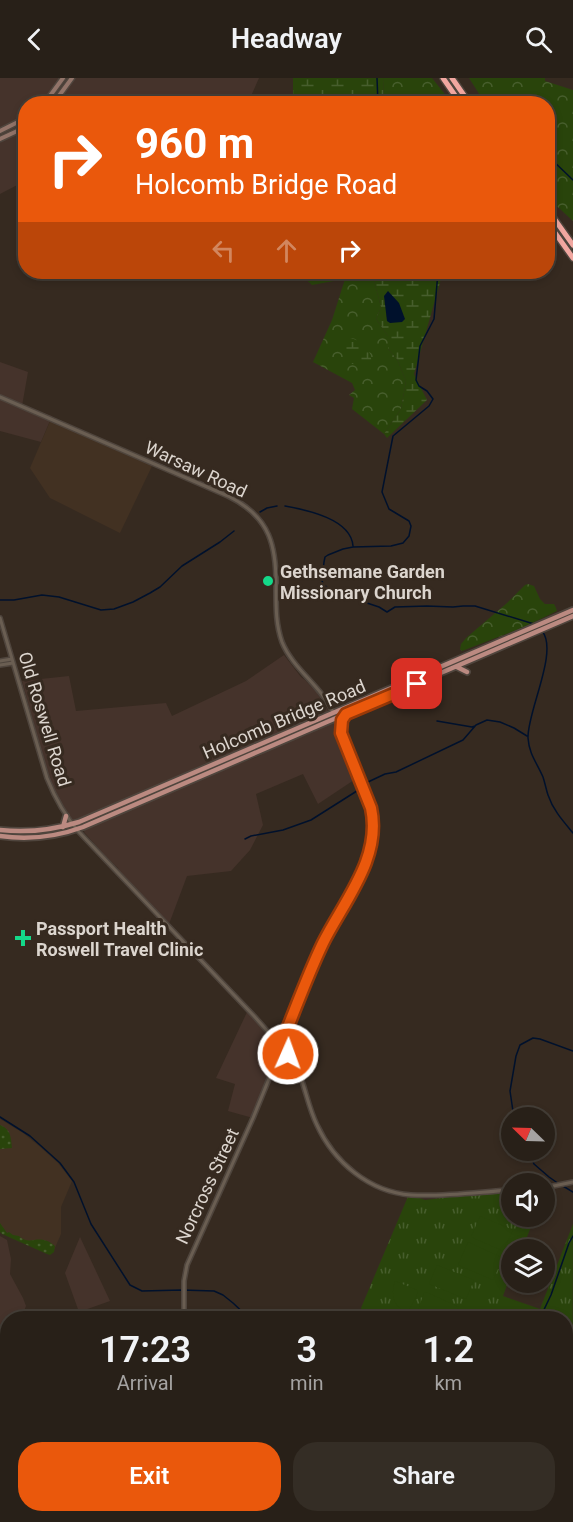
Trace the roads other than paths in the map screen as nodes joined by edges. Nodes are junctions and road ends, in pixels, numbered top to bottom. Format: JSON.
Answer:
{"nodes":[{"id":1,"x":63,"y":78,"type":"edge"},
{"id":2,"x":72,"y":78,"type":"edge"},
{"id":3,"x":443,"y":78,"type":"edge"},
{"id":4,"x":452,"y":78,"type":"edge"},
{"id":5,"x":50,"y":96,"type":"edge"},
{"id":6,"x":59,"y":96,"type":"edge"},
{"id":7,"x":455,"y":96,"type":"edge"},
{"id":8,"x":464,"y":96,"type":"edge"},
{"id":9,"x":18,"y":122,"type":"edge"},
{"id":10,"x":0,"y":131,"type":"edge"},
{"id":11,"x":18,"y":131,"type":"edge"},
{"id":12,"x":0,"y":139,"type":"edge"},
{"id":13,"x":555,"y":220,"type":"edge"},
{"id":14,"x":555,"y":233,"type":"edge"},
{"id":15,"x":573,"y":245,"type":"edge"},
{"id":16,"x":573,"y":258,"type":"edge"},
{"id":17,"x":0,"y":397,"type":"edge"},
{"id":18,"x":573,"y":610,"type":"edge"},
{"id":19,"x":573,"y":616,"type":"edge"},
{"id":20,"x":0,"y":618,"type":"edge"},
{"id":21,"x":553,"y":621,"type":"junction"},
{"id":22,"x":522,"y":635,"type":"junction"},
{"id":23,"x":474,"y":659,"type":"junction"},
{"id":24,"x":13,"y":661,"type":"junction"},
{"id":25,"x":0,"y":663,"type":"edge"},
{"id":26,"x":457,"y":666,"type":"junction"},
{"id":27,"x":346,"y":714,"type":"junction"},
{"id":28,"x":334,"y":716,"type":"junction"},
{"id":29,"x":341,"y":733,"type":"junction"},
{"id":30,"x":66,"y":816,"type":"junction"},
{"id":31,"x":72,"y":824,"type":"junction"},
{"id":32,"x":63,"y":827,"type":"junction"},
{"id":33,"x":84,"y":827,"type":"junction"},
{"id":34,"x":77,"y":829,"type":"junction"},
{"id":35,"x":0,"y":830,"type":"edge"},
{"id":36,"x":0,"y":836,"type":"edge"},
{"id":37,"x":82,"y":836,"type":"junction"},
{"id":38,"x":286,"y":1032,"type":"junction"},
{"id":39,"x":284,"y":1037,"type":"junction"},
{"id":40,"x":273,"y":1038,"type":"junction"},
{"id":41,"x":282,"y":1046,"type":"junction"},
{"id":42,"x":276,"y":1053,"type":"junction"},
{"id":43,"x":299,"y":1054,"type":"dead end"},
{"id":44,"x":286,"y":1056,"type":"junction"},
{"id":45,"x":293,"y":1062,"type":"junction"},
{"id":46,"x":295,"y":1066,"type":"junction"},
{"id":47,"x":273,"y":1069,"type":"junction"},
{"id":48,"x":572,"y":1182,"type":"edge"},
{"id":49,"x":555,"y":1186,"type":"edge"},
{"id":50,"x":501,"y":1191,"type":"edge"},
{"id":51,"x":183,"y":1311,"type":"edge"}],
"edges":[{"from":1,"to":5,"type":"main road"},
{"from":2,"to":6,"type":"main road"},
{"from":3,"to":7,"type":"highway"},
{"from":4,"to":8,"type":"highway"},
{"from":9,"to":10,"type":"main road"},
{"from":11,"to":12,"type":"main road"},
{"from":13,"to":15,"type":"highway"},
{"from":14,"to":16,"type":"highway"},
{"from":17,"to":28,"type":"street","name":"Warsaw Road"},
{"from":18,"to":21,"type":"main road","name":"Holcomb Bridge Road"},
{"from":19,"to":21,"type":"main road","name":"Holcomb Bridge Road"},
{"from":20,"to":24,"type":"street","name":"Old Roswell Road"},
{"from":21,"to":22,"type":"main road","name":"Holcomb Bridge Road"},
{"from":22,"to":23,"type":"main road","name":"Holcomb Bridge Road"},
{"from":22,"to":28,"type":"main road","name":"Holcomb Bridge Road"},
{"from":23,"to":26,"type":"main road","name":"Holcomb Bridge Road"},
{"from":23,"to":26,"type":"main road"},
{"from":24,"to":25,"type":"street"},
{"from":24,"to":30,"type":"street","name":"Old Roswell Road"},
{"from":26,"to":27,"type":"main road","name":"Holcomb Bridge Road"},
{"from":27,"to":28,"type":"main road","name":"Holcomb Bridge Road"},
{"from":27,"to":29,"type":"main road"},
{"from":28,"to":29,"type":"street","name":"Warsaw Road"},
{"from":28,"to":31,"type":"main road","name":"Holcomb Bridge Road"},
{"from":28,"to":33,"type":"main road","name":"Holcomb Bridge Road"},
{"from":29,"to":38,"type":"street","name":"Warsaw Road"},
{"from":30,"to":31,"type":"street","name":"Old Roswell Road"},
{"from":30,"to":32,"type":"main road"},
{"from":31,"to":32,"type":"main road","name":"Holcomb Bridge Road"},
{"from":31,"to":34,"type":"street","name":"Old Roswell Road"},
{"from":32,"to":35,"type":"main road","name":"Holcomb Bridge Road"},
{"from":33,"to":34,"type":"main road","name":"Holcomb Bridge Road"},
{"from":33,"to":37,"type":"main road"},
{"from":34,"to":36,"type":"main road","name":"Holcomb Bridge Road"},
{"from":34,"to":37,"type":"street","name":"Old Roswell Road"},
{"from":37,"to":40,"type":"street","name":"Old Roswell Road"},
{"from":38,"to":39,"type":"street","name":"Warsaw Road"},
{"from":38,"to":41,"type":"street","name":"Warsaw Road"},
{"from":39,"to":40,"type":"street"},
{"from":39,"to":41,"type":"street","name":"Warsaw Road"},
{"from":40,"to":41,"type":"street","name":"Old Roswell Road"},
{"from":40,"to":42,"type":"street"},
{"from":41,"to":42,"type":"street"},
{"from":41,"to":44,"type":"street"},
{"from":42,"to":44,"type":"street"},
{"from":42,"to":47,"type":"street","name":"Norcross Street"},
{"from":43,"to":45,"type":"street"},
{"from":44,"to":45,"type":"street"},
{"from":44,"to":46,"type":"street"},
{"from":44,"to":47,"type":"street","name":"Norcross Street"},
{"from":45,"to":46,"type":"street"},
{"from":46,"to":50,"type":"street"},
{"from":47,"to":51,"type":"street","name":"Norcross Street"},
{"from":48,"to":49,"type":"street"}]}
